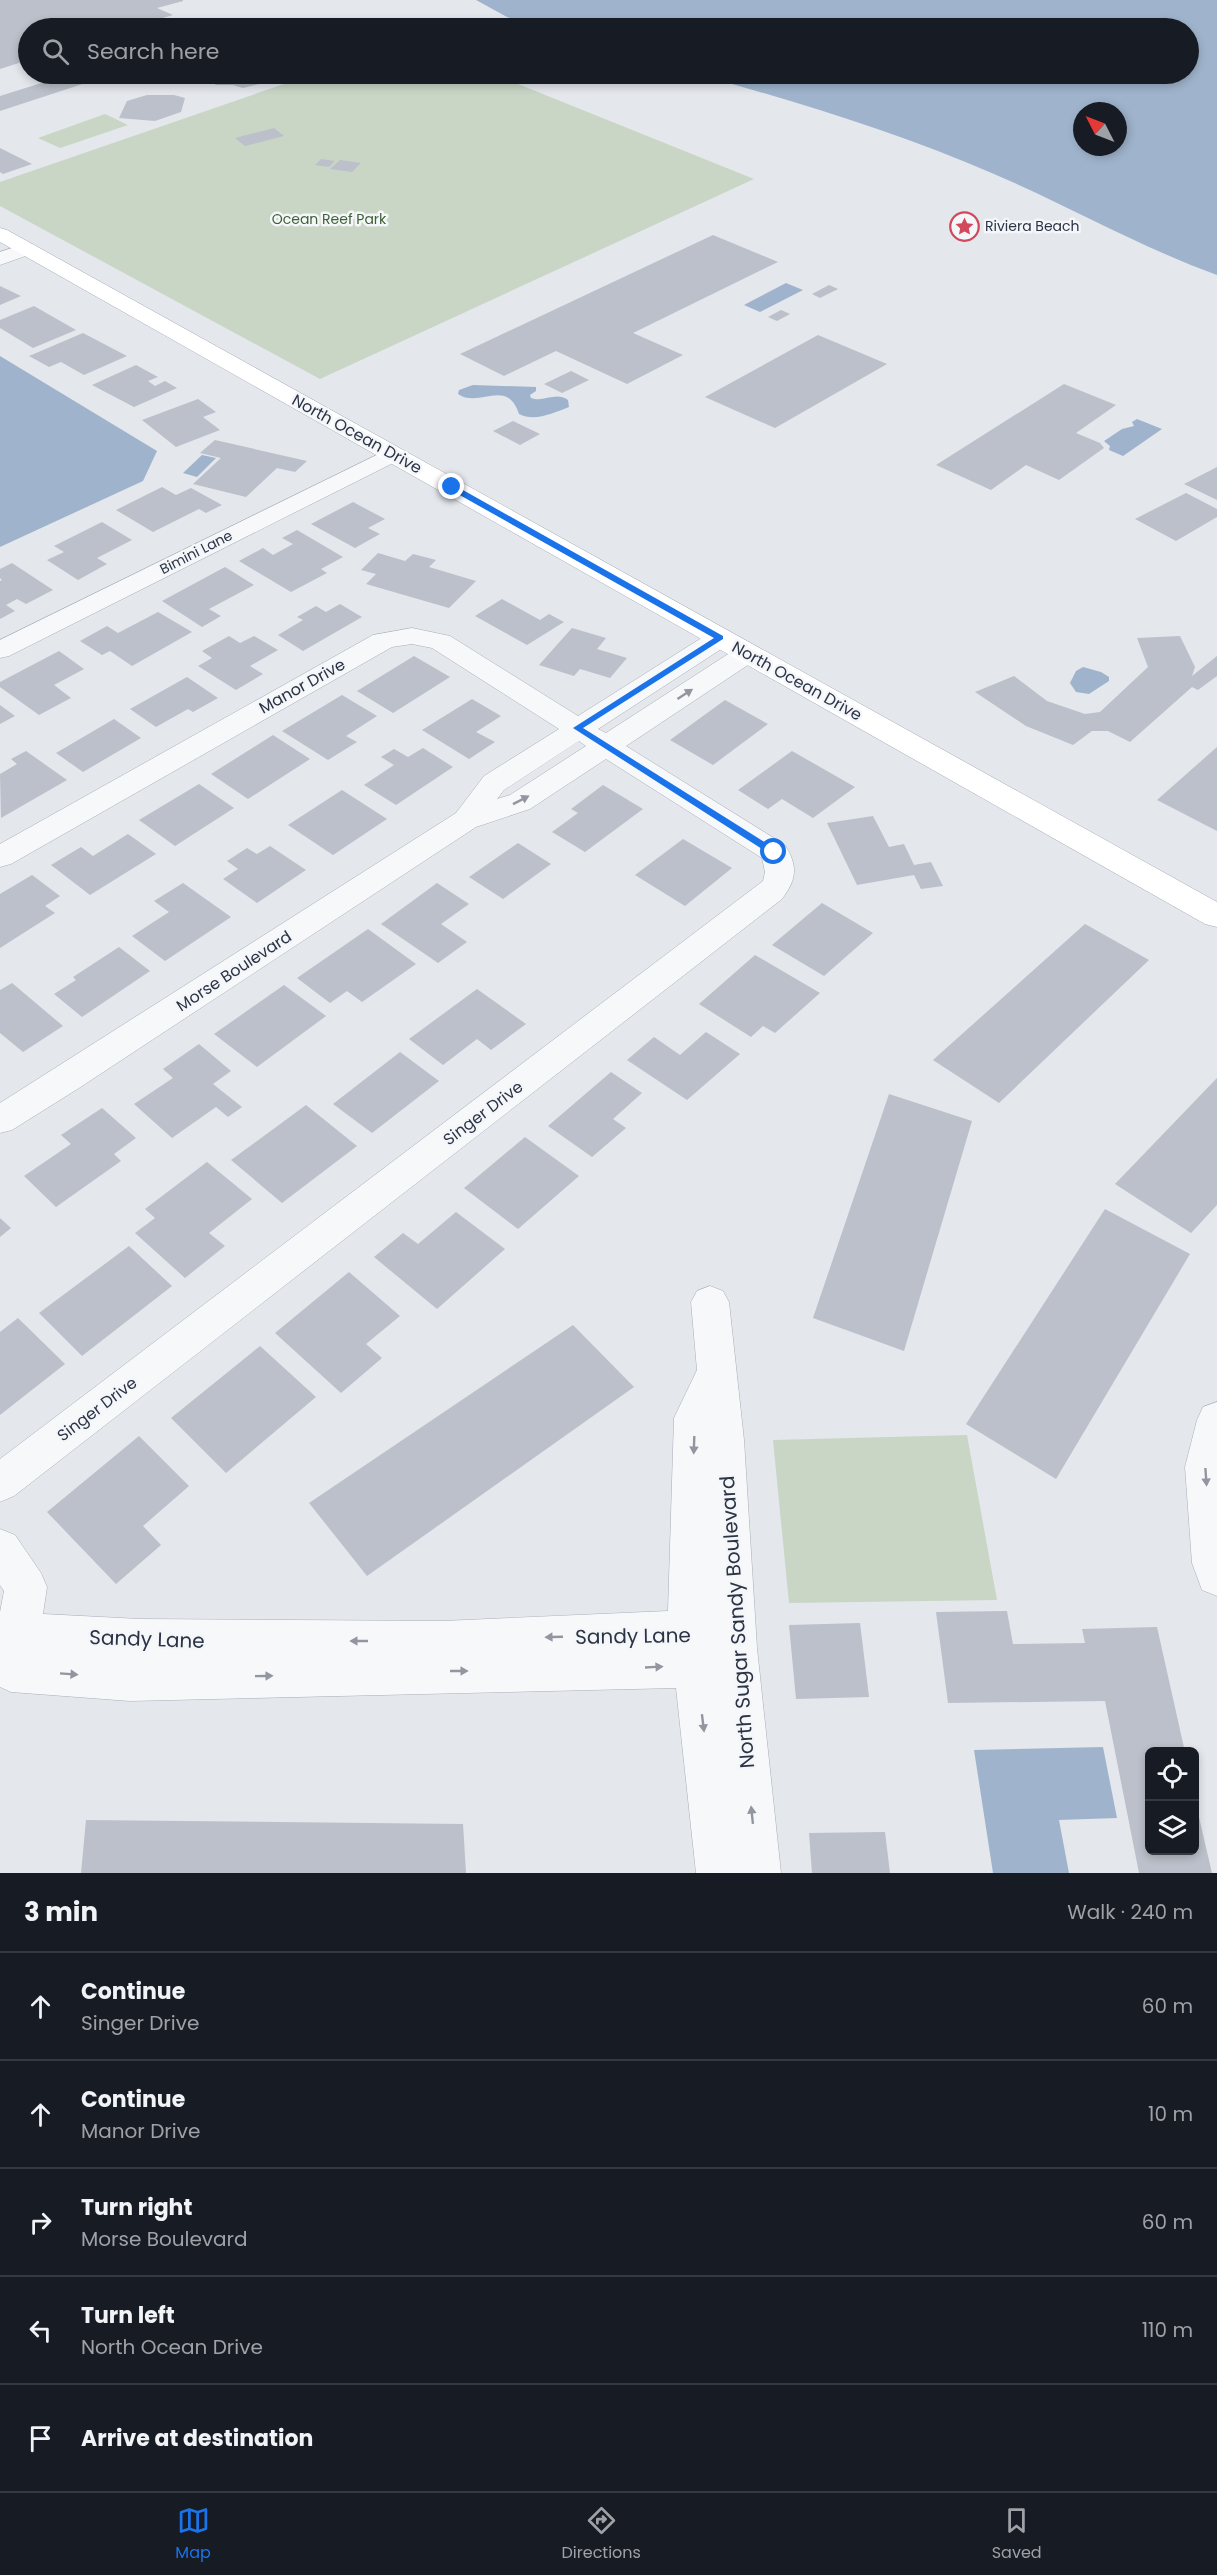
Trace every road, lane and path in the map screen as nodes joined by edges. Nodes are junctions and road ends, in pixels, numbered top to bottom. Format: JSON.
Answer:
{"nodes":[{"id":1,"x":0,"y":234,"type":"edge"},
{"id":2,"x":27,"y":249,"type":"junction"},
{"id":3,"x":0,"y":260,"type":"edge"},
{"id":4,"x":393,"y":454,"type":"junction"},
{"id":5,"x":720,"y":638,"type":"junction"},
{"id":6,"x":0,"y":650,"type":"edge"},
{"id":7,"x":748,"y":653,"type":"junction"},
{"id":8,"x":591,"y":737,"type":"junction"},
{"id":9,"x":0,"y":857,"type":"edge"},
{"id":10,"x":1217,"y":916,"type":"edge"},
{"id":11,"x":0,"y":1120,"type":"edge"},
{"id":12,"x":710,"y":1302,"type":"dead end"},
{"id":13,"x":717,"y":1371,"type":"junction"},
{"id":14,"x":1217,"y":1420,"type":"edge"},
{"id":15,"x":0,"y":1484,"type":"edge"},
{"id":16,"x":0,"y":1548,"type":"edge"},
{"id":17,"x":1217,"y":1576,"type":"edge"},
{"id":18,"x":692,"y":1647,"type":"junction"},
{"id":19,"x":735,"y":1648,"type":"junction"},
{"id":20,"x":9,"y":1661,"type":"edge"},
{"id":21,"x":720,"y":1873,"type":"edge"},
{"id":22,"x":757,"y":1873,"type":"edge"}],
"edges":[{"from":1,"to":2,"type":"main road","name":"North Ocean Drive"},
{"from":2,"to":3,"type":"street"},
{"from":2,"to":4,"type":"main road","name":"North Ocean Drive"},
{"from":4,"to":5,"type":"main road","name":"North Ocean Drive"},
{"from":4,"to":6,"type":"street","name":"Bimini Lane"},
{"from":5,"to":7,"type":"main road","name":"North Ocean Drive"},
{"from":5,"to":8,"type":"street","name":"Morse Boulevard"},
{"from":8,"to":7,"type":"street","name":"Morse Boulevard","one_way":true},
{"from":7,"to":10,"type":"main road","name":"North Ocean Drive"},
{"from":8,"to":9,"type":"street","name":"Manor Drive"},
{"from":8,"to":11,"type":"street","name":"Morse Boulevard"},
{"from":8,"to":15,"type":"street","name":"Singer Drive"},
{"from":12,"to":13,"type":"street","name":"North Sugar Sandy Boulevard"},
{"from":13,"to":18,"type":"street","name":"North Sugar Sandy Boulevard","one_way":true},
{"from":13,"to":19,"type":"street","name":"North Sugar Sandy Boulevard"},
{"from":14,"to":17,"type":"street","one_way":true},
{"from":16,"to":20,"type":"street"},
{"from":18,"to":19,"type":"street","name":"Sandy Lane"},
{"from":18,"to":20,"type":"street","name":"Sandy Lane"},
{"from":18,"to":21,"type":"street","name":"North Sugar Sandy Boulevard","one_way":true},
{"from":22,"to":19,"type":"street","name":"North Sugar Sandy Boulevard","one_way":true}]}
